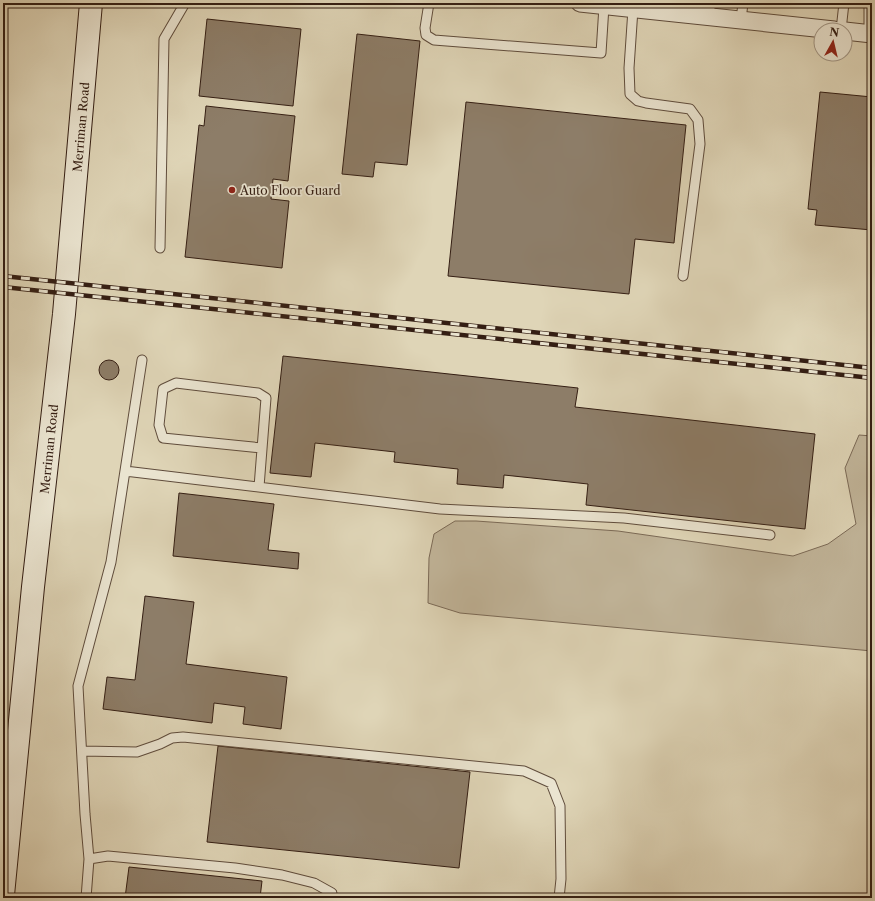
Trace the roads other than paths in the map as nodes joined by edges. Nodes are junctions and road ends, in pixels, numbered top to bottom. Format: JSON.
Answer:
{"nodes":[{"id":1,"x":91,"y":3,"type":"edge"},
{"id":2,"x":185,"y":3,"type":"edge"},
{"id":3,"x":429,"y":3,"type":"edge"},
{"id":4,"x":580,"y":3,"type":"edge"},
{"id":5,"x":743,"y":3,"type":"edge"},
{"id":6,"x":844,"y":3,"type":"edge"},
{"id":7,"x":869,"y":3,"type":"edge"},
{"id":8,"x":604,"y":6,"type":"junction"},
{"id":9,"x":633,"y":9,"type":"junction"},
{"id":10,"x":710,"y":10,"type":"edge"},
{"id":11,"x":741,"y":20,"type":"junction"},
{"id":12,"x":842,"y":22,"type":"edge"},
{"id":13,"x":813,"y":28,"type":"edge"},
{"id":14,"x":853,"y":32,"type":"edge"},
{"id":15,"x":870,"y":34,"type":"edge"},
{"id":16,"x":160,"y":248,"type":"dead end"},
{"id":17,"x":683,"y":276,"type":"dead end"},
{"id":18,"x":142,"y":360,"type":"dead end"},
{"id":19,"x":262,"y":448,"type":"junction"},
{"id":20,"x":125,"y":471,"type":"junction"},
{"id":21,"x":259,"y":487,"type":"junction"},
{"id":22,"x":770,"y":536,"type":"dead end"},
{"id":23,"x":82,"y":751,"type":"junction"},
{"id":24,"x":10,"y":752,"type":"edge"},
{"id":25,"x":8,"y":800,"type":"edge"},
{"id":26,"x":5,"y":851,"type":"edge"},
{"id":27,"x":90,"y":859,"type":"junction"},
{"id":28,"x":3,"y":895,"type":"edge"},
{"id":29,"x":86,"y":898,"type":"edge"},
{"id":30,"x":332,"y":898,"type":"edge"},
{"id":31,"x":559,"y":898,"type":"edge"}],
"edges":[{"from":1,"to":24,"type":"main road","name":"Merriman Road"},
{"from":2,"to":16,"type":"lane"},
{"from":3,"to":8,"type":"lane"},
{"from":4,"to":8,"type":"street"},
{"from":5,"to":11,"type":"lane"},
{"from":6,"to":12,"type":"lane"},
{"from":7,"to":15,"type":"lane"},
{"from":8,"to":9,"type":"street"},
{"from":9,"to":10,"type":"street"},
{"from":9,"to":17,"type":"lane"},
{"from":10,"to":11,"type":"street"},
{"from":11,"to":13,"type":"street"},
{"from":14,"to":15,"type":"street"},
{"from":18,"to":20,"type":"lane"},
{"from":19,"to":19,"type":"lane"},
{"from":19,"to":21,"type":"lane"},
{"from":20,"to":21,"type":"lane"},
{"from":20,"to":23,"type":"lane"},
{"from":21,"to":22,"type":"lane"},
{"from":23,"to":27,"type":"lane"},
{"from":23,"to":31,"type":"lane"},
{"from":24,"to":25,"type":"main road","name":"Merriman Road"},
{"from":25,"to":26,"type":"main road","name":"Merriman Road"},
{"from":26,"to":28,"type":"main road","name":"Merriman Road"},
{"from":27,"to":29,"type":"lane"},
{"from":27,"to":30,"type":"lane"}]}
